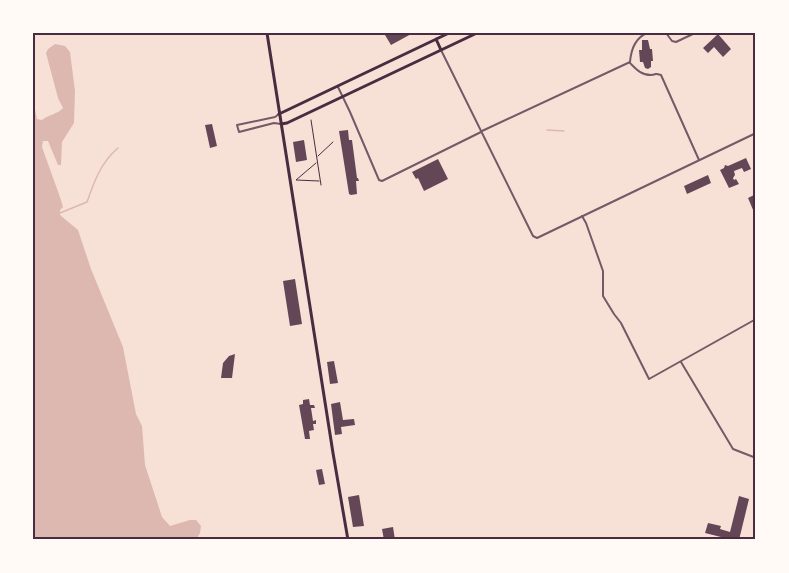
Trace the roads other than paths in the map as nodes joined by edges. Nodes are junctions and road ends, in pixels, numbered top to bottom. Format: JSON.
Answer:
{"nodes":[{"id":1,"x":267,"y":33,"type":"edge"},
{"id":2,"x":449,"y":33,"type":"edge"},
{"id":3,"x":477,"y":33,"type":"edge"},
{"id":4,"x":646,"y":33,"type":"edge"},
{"id":5,"x":666,"y":33,"type":"edge"},
{"id":6,"x":695,"y":33,"type":"edge"},
{"id":7,"x":641,"y":34,"type":"edge"},
{"id":8,"x":435,"y":38,"type":"junction"},
{"id":9,"x":441,"y":50,"type":"junction"},
{"id":10,"x":630,"y":62,"type":"junction"},
{"id":11,"x":338,"y":87,"type":"junction"},
{"id":12,"x":343,"y":97,"type":"junction"},
{"id":13,"x":279,"y":114,"type":"junction"},
{"id":14,"x":281,"y":124,"type":"junction"},
{"id":15,"x":482,"y":131,"type":"junction"},
{"id":16,"x":756,"y":133,"type":"edge"},
{"id":17,"x":699,"y":160,"type":"junction"},
{"id":18,"x":582,"y":216,"type":"junction"},
{"id":19,"x":756,"y":319,"type":"edge"},
{"id":20,"x":681,"y":362,"type":"junction"},
{"id":21,"x":756,"y":458,"type":"edge"},
{"id":22,"x":348,"y":540,"type":"edge"}],
"edges":[{"from":1,"to":13,"type":"main road"},
{"from":2,"to":8,"type":"main road"},
{"from":3,"to":9,"type":"main road"},
{"from":4,"to":7,"type":"street"},
{"from":5,"to":6,"type":"street"},
{"from":7,"to":10,"type":"street"},
{"from":8,"to":9,"type":"main road"},
{"from":8,"to":11,"type":"main road"},
{"from":9,"to":12,"type":"main road"},
{"from":9,"to":15,"type":"street"},
{"from":10,"to":15,"type":"street"},
{"from":10,"to":17,"type":"street"},
{"from":11,"to":12,"type":"street"},
{"from":11,"to":13,"type":"main road"},
{"from":12,"to":14,"type":"main road"},
{"from":12,"to":15,"type":"street"},
{"from":13,"to":14,"type":"main road"},
{"from":13,"to":14,"type":"street"},
{"from":14,"to":22,"type":"main road"},
{"from":15,"to":18,"type":"street"},
{"from":16,"to":17,"type":"street"},
{"from":17,"to":18,"type":"street"},
{"from":18,"to":20,"type":"street"},
{"from":19,"to":20,"type":"street"},
{"from":20,"to":21,"type":"street"}]}
